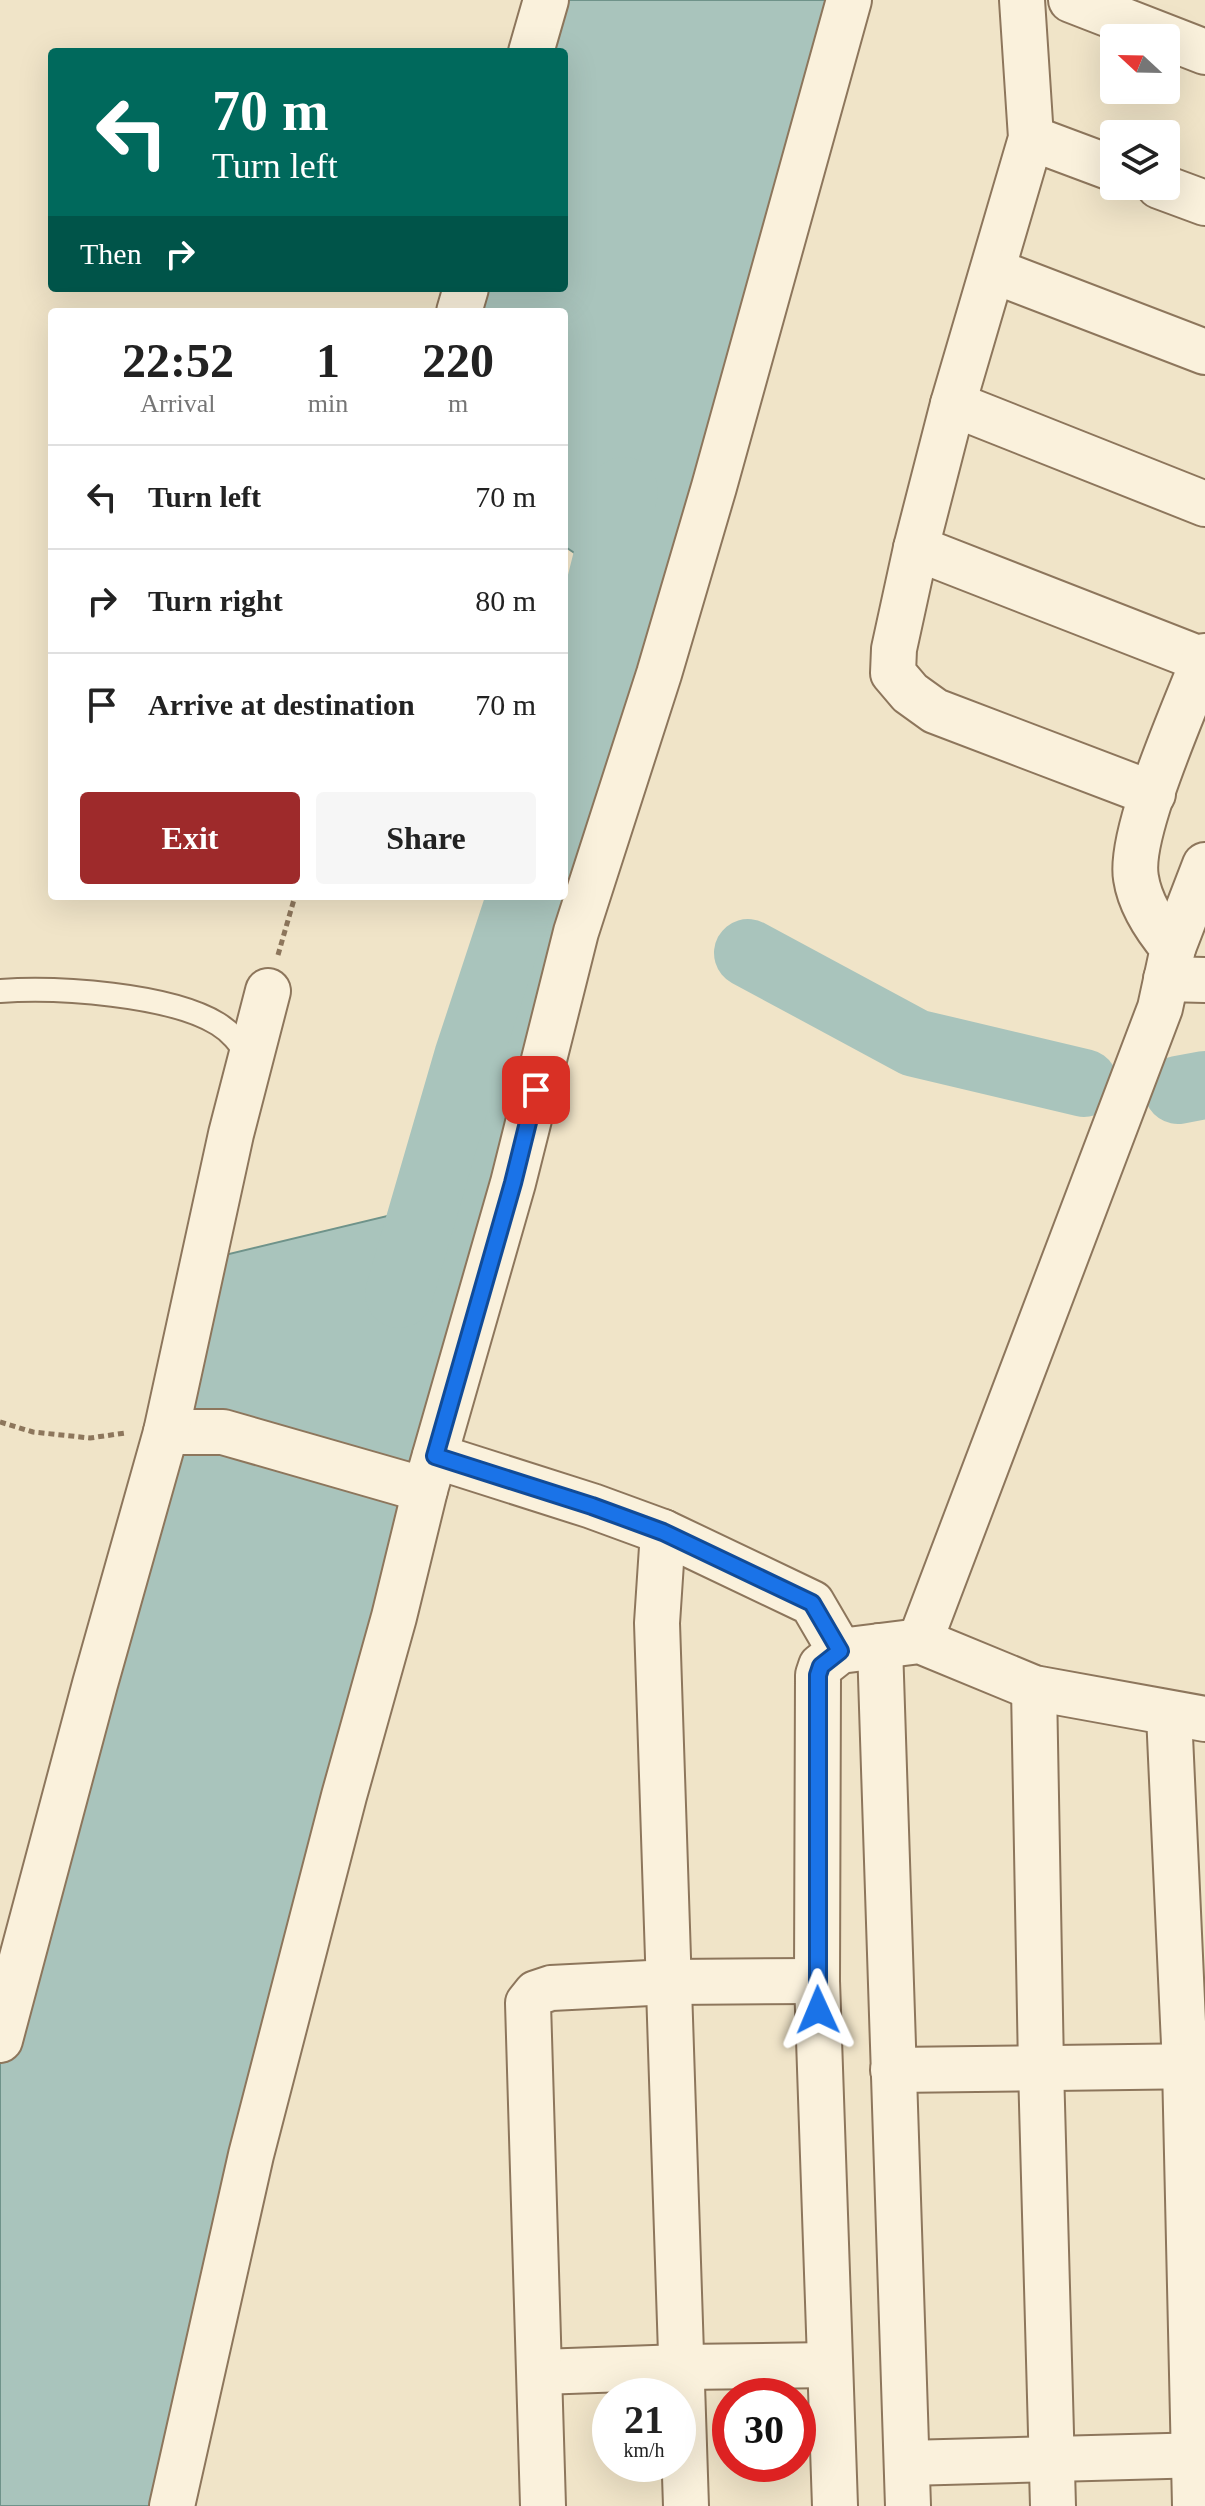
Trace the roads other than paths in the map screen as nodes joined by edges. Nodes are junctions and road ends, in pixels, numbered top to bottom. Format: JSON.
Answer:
{"nodes":[{"id":1,"x":546,"y":0,"type":"edge"},
{"id":2,"x":849,"y":0,"type":"edge"},
{"id":3,"x":1022,"y":0,"type":"edge"},
{"id":4,"x":1071,"y":0,"type":"edge"},
{"id":5,"x":532,"y":48,"type":"edge"},
{"id":6,"x":1205,"y":52,"type":"edge"},
{"id":7,"x":1031,"y":138,"type":"junction"},
{"id":8,"x":1100,"y":164,"type":"edge"},
{"id":9,"x":1180,"y":194,"type":"edge"},
{"id":10,"x":1205,"y":203,"type":"edge"},
{"id":11,"x":994,"y":271,"type":"junction"},
{"id":12,"x":1205,"y":352,"type":"edge"},
{"id":13,"x":953,"y":404,"type":"junction"},
{"id":14,"x":1205,"y":504,"type":"edge"},
{"id":15,"x":916,"y":548,"type":"junction"},
{"id":16,"x":1204,"y":658,"type":"edge"},
{"id":17,"x":1153,"y":794,"type":"junction"},
{"id":18,"x":1205,"y":865,"type":"edge"},
{"id":19,"x":1176,"y":978,"type":"edge"},
{"id":20,"x":0,"y":991,"type":"edge"},
{"id":21,"x":268,"y":991,"type":"road end"},
{"id":22,"x":251,"y":1061,"type":"junction"},
{"id":23,"x":166,"y":1432,"type":"junction"},
{"id":24,"x":430,"y":1473,"type":"junction"},
{"id":25,"x":663,"y":1532,"type":"junction"},
{"id":26,"x":893,"y":1637,"type":"junction"},
{"id":27,"x":1034,"y":1688,"type":"junction"},
{"id":28,"x":1187,"y":1716,"type":"edge"},
{"id":29,"x":817,"y":1981,"type":"junction"},
{"id":30,"x":670,"y":1982,"type":"junction"},
{"id":31,"x":0,"y":2040,"type":"edge"},
{"id":32,"x":1195,"y":2066,"type":"edge"},
{"id":33,"x":1041,"y":2068,"type":"junction"},
{"id":34,"x":893,"y":2070,"type":"junction"},
{"id":35,"x":830,"y":2365,"type":"junction"},
{"id":36,"x":682,"y":2367,"type":"junction"},
{"id":37,"x":540,"y":2372,"type":"junction"},
{"id":38,"x":1199,"y":2455,"type":"edge"},
{"id":39,"x":1052,"y":2460,"type":"junction"},
{"id":40,"x":907,"y":2463,"type":"junction"},
{"id":41,"x":172,"y":2506,"type":"edge"},
{"id":42,"x":543,"y":2506,"type":"edge"},
{"id":43,"x":686,"y":2506,"type":"edge"},
{"id":44,"x":835,"y":2506,"type":"edge"},
{"id":45,"x":908,"y":2506,"type":"edge"},
{"id":46,"x":1053,"y":2506,"type":"edge"},
{"id":47,"x":1195,"y":2506,"type":"edge"}],
"edges":[{"from":1,"to":5,"type":"street"},
{"from":2,"to":24,"type":"street"},
{"from":3,"to":7,"type":"street"},
{"from":4,"to":6,"type":"street"},
{"from":7,"to":8,"type":"street"},
{"from":7,"to":11,"type":"street"},
{"from":9,"to":10,"type":"street"},
{"from":11,"to":12,"type":"street"},
{"from":11,"to":13,"type":"street"},
{"from":13,"to":14,"type":"street"},
{"from":13,"to":15,"type":"street"},
{"from":15,"to":16,"type":"street"},
{"from":15,"to":17,"type":"street"},
{"from":16,"to":17,"type":"street"},
{"from":17,"to":19,"type":"street"},
{"from":18,"to":19,"type":"street"},
{"from":19,"to":26,"type":"street"},
{"from":20,"to":22,"type":"lane"},
{"from":21,"to":22,"type":"street"},
{"from":22,"to":23,"type":"street"},
{"from":23,"to":24,"type":"street"},
{"from":23,"to":31,"type":"street"},
{"from":24,"to":25,"type":"street"},
{"from":24,"to":41,"type":"street"},
{"from":25,"to":26,"type":"street"},
{"from":25,"to":30,"type":"street"},
{"from":26,"to":27,"type":"street"},
{"from":26,"to":29,"type":"street"},
{"from":26,"to":34,"type":"street"},
{"from":27,"to":28,"type":"street"},
{"from":27,"to":33,"type":"street"},
{"from":28,"to":32,"type":"street"},
{"from":29,"to":30,"type":"street"},
{"from":29,"to":35,"type":"street"},
{"from":30,"to":36,"type":"street"},
{"from":30,"to":37,"type":"street"},
{"from":32,"to":33,"type":"street"},
{"from":32,"to":38,"type":"street"},
{"from":33,"to":34,"type":"street"},
{"from":33,"to":39,"type":"street"},
{"from":34,"to":40,"type":"street"},
{"from":35,"to":36,"type":"street"},
{"from":35,"to":44,"type":"street"},
{"from":36,"to":37,"type":"street"},
{"from":36,"to":43,"type":"street"},
{"from":37,"to":42,"type":"street"},
{"from":38,"to":39,"type":"street"},
{"from":38,"to":47,"type":"street"},
{"from":39,"to":40,"type":"street"},
{"from":39,"to":46,"type":"street"},
{"from":40,"to":45,"type":"street"}]}
